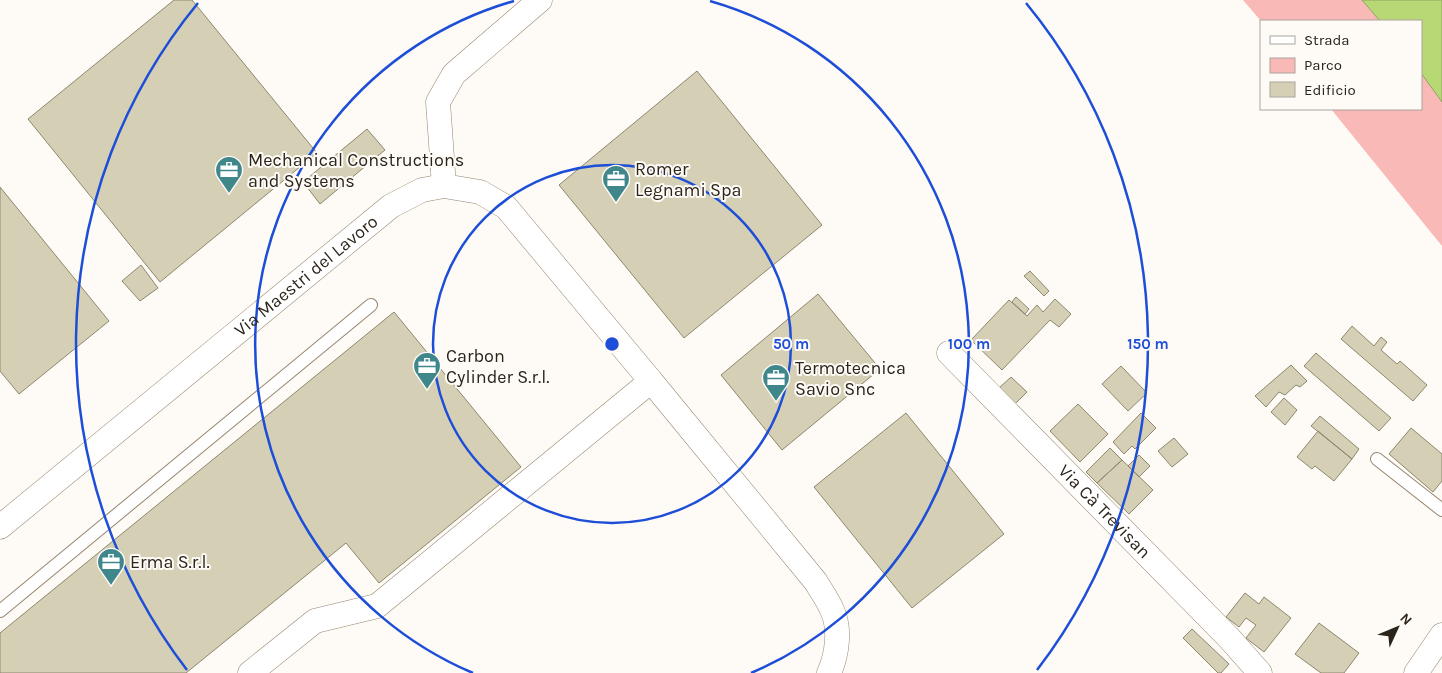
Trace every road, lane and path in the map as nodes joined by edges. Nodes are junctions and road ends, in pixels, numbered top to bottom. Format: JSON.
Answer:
{"nodes":[{"id":1,"x":540,"y":0,"type":"edge"},
{"id":2,"x":444,"y":186,"type":"junction"},
{"id":3,"x":372,"y":305,"type":"dead end"},
{"id":4,"x":948,"y":353,"type":"dead end"},
{"id":5,"x":650,"y":380,"type":"junction"},
{"id":6,"x":1377,"y":458,"type":"dead end"},
{"id":7,"x":1442,"y":510,"type":"edge"},
{"id":8,"x":0,"y":527,"type":"edge"},
{"id":9,"x":0,"y":611,"type":"edge"},
{"id":10,"x":1442,"y":635,"type":"edge"},
{"id":11,"x":250,"y":673,"type":"edge"},
{"id":12,"x":829,"y":673,"type":"edge"},
{"id":13,"x":1260,"y":673,"type":"edge"},
{"id":14,"x":1416,"y":673,"type":"edge"}],
"edges":[{"from":1,"to":2,"type":"street"},
{"from":2,"to":5,"type":"street"},
{"from":2,"to":8,"type":"street","name":"Via Maestri del Lavoro"},
{"from":3,"to":9,"type":"lane"},
{"from":4,"to":13,"type":"street","name":"Via Cà Trevisan"},
{"from":5,"to":11,"type":"street"},
{"from":5,"to":12,"type":"street"},
{"from":6,"to":7,"type":"lane"},
{"from":10,"to":14,"type":"street"}]}
